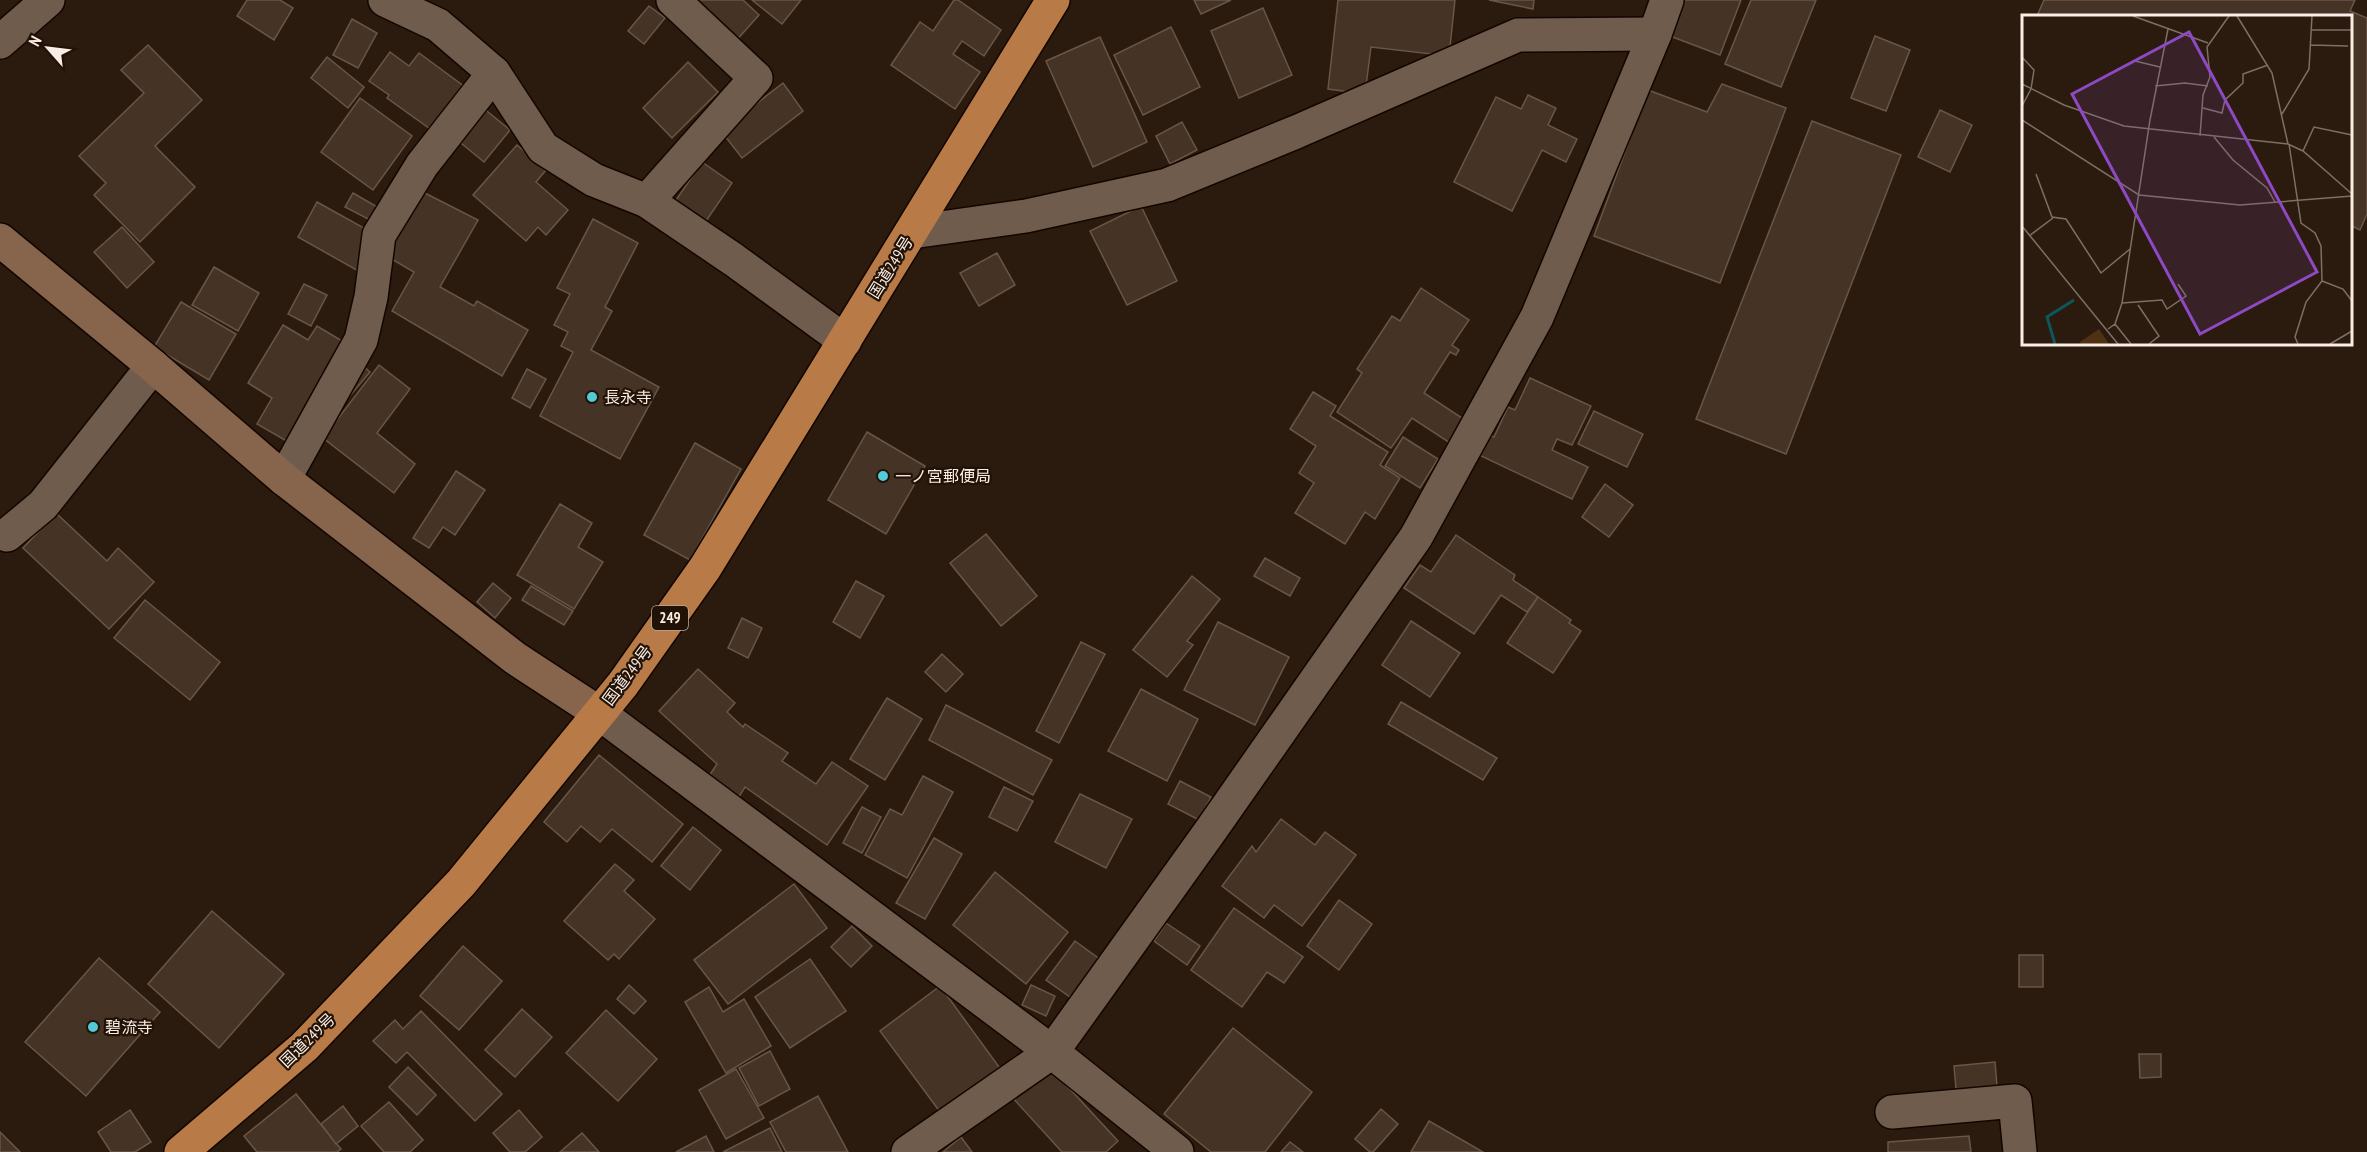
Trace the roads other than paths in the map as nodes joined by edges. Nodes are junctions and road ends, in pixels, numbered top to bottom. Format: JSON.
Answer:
{"nodes":[{"id":1,"x":48,"y":0,"type":"edge"},
{"id":2,"x":385,"y":0,"type":"edge"},
{"id":3,"x":674,"y":0,"type":"edge"},
{"id":4,"x":1053,"y":0,"type":"edge"},
{"id":5,"x":1667,"y":0,"type":"edge"},
{"id":6,"x":1655,"y":34,"type":"junction"},
{"id":7,"x":0,"y":42,"type":"edge"},
{"id":8,"x":494,"y":74,"type":"junction"},
{"id":9,"x":647,"y":201,"type":"junction"},
{"id":10,"x":912,"y":232,"type":"junction"},
{"id":11,"x":0,"y":240,"type":"edge"},
{"id":12,"x":845,"y":341,"type":"junction"},
{"id":13,"x":153,"y":366,"type":"junction"},
{"id":14,"x":284,"y":479,"type":"junction"},
{"id":15,"x":7,"y":535,"type":"dead end"},
{"id":16,"x":599,"y":713,"type":"junction"},
{"id":17,"x":1052,"y":1052,"type":"junction"},
{"id":18,"x":1892,"y":1112,"type":"dead end"},
{"id":19,"x":181,"y":1152,"type":"edge"},
{"id":20,"x":908,"y":1152,"type":"edge"},
{"id":21,"x":1177,"y":1152,"type":"edge"},
{"id":22,"x":2020,"y":1152,"type":"edge"}],
"edges":[{"from":1,"to":7,"type":"street"},
{"from":2,"to":8,"type":"street"},
{"from":3,"to":9,"type":"street"},
{"from":4,"to":10,"type":"highway","name":"国道249号","number":"249"},
{"from":5,"to":6,"type":"street"},
{"from":6,"to":10,"type":"street"},
{"from":6,"to":17,"type":"street"},
{"from":8,"to":9,"type":"street"},
{"from":8,"to":14,"type":"street"},
{"from":9,"to":12,"type":"street"},
{"from":10,"to":12,"type":"highway","name":"国道249号","number":"249"},
{"from":11,"to":13,"type":"street"},
{"from":12,"to":16,"type":"highway","name":"国道249号","number":"249"},
{"from":13,"to":14,"type":"street"},
{"from":13,"to":15,"type":"street"},
{"from":14,"to":16,"type":"street"},
{"from":16,"to":17,"type":"street"},
{"from":16,"to":19,"type":"highway","name":"国道249号","number":"249"},
{"from":17,"to":20,"type":"street"},
{"from":17,"to":21,"type":"street"},
{"from":18,"to":22,"type":"street"}]}
